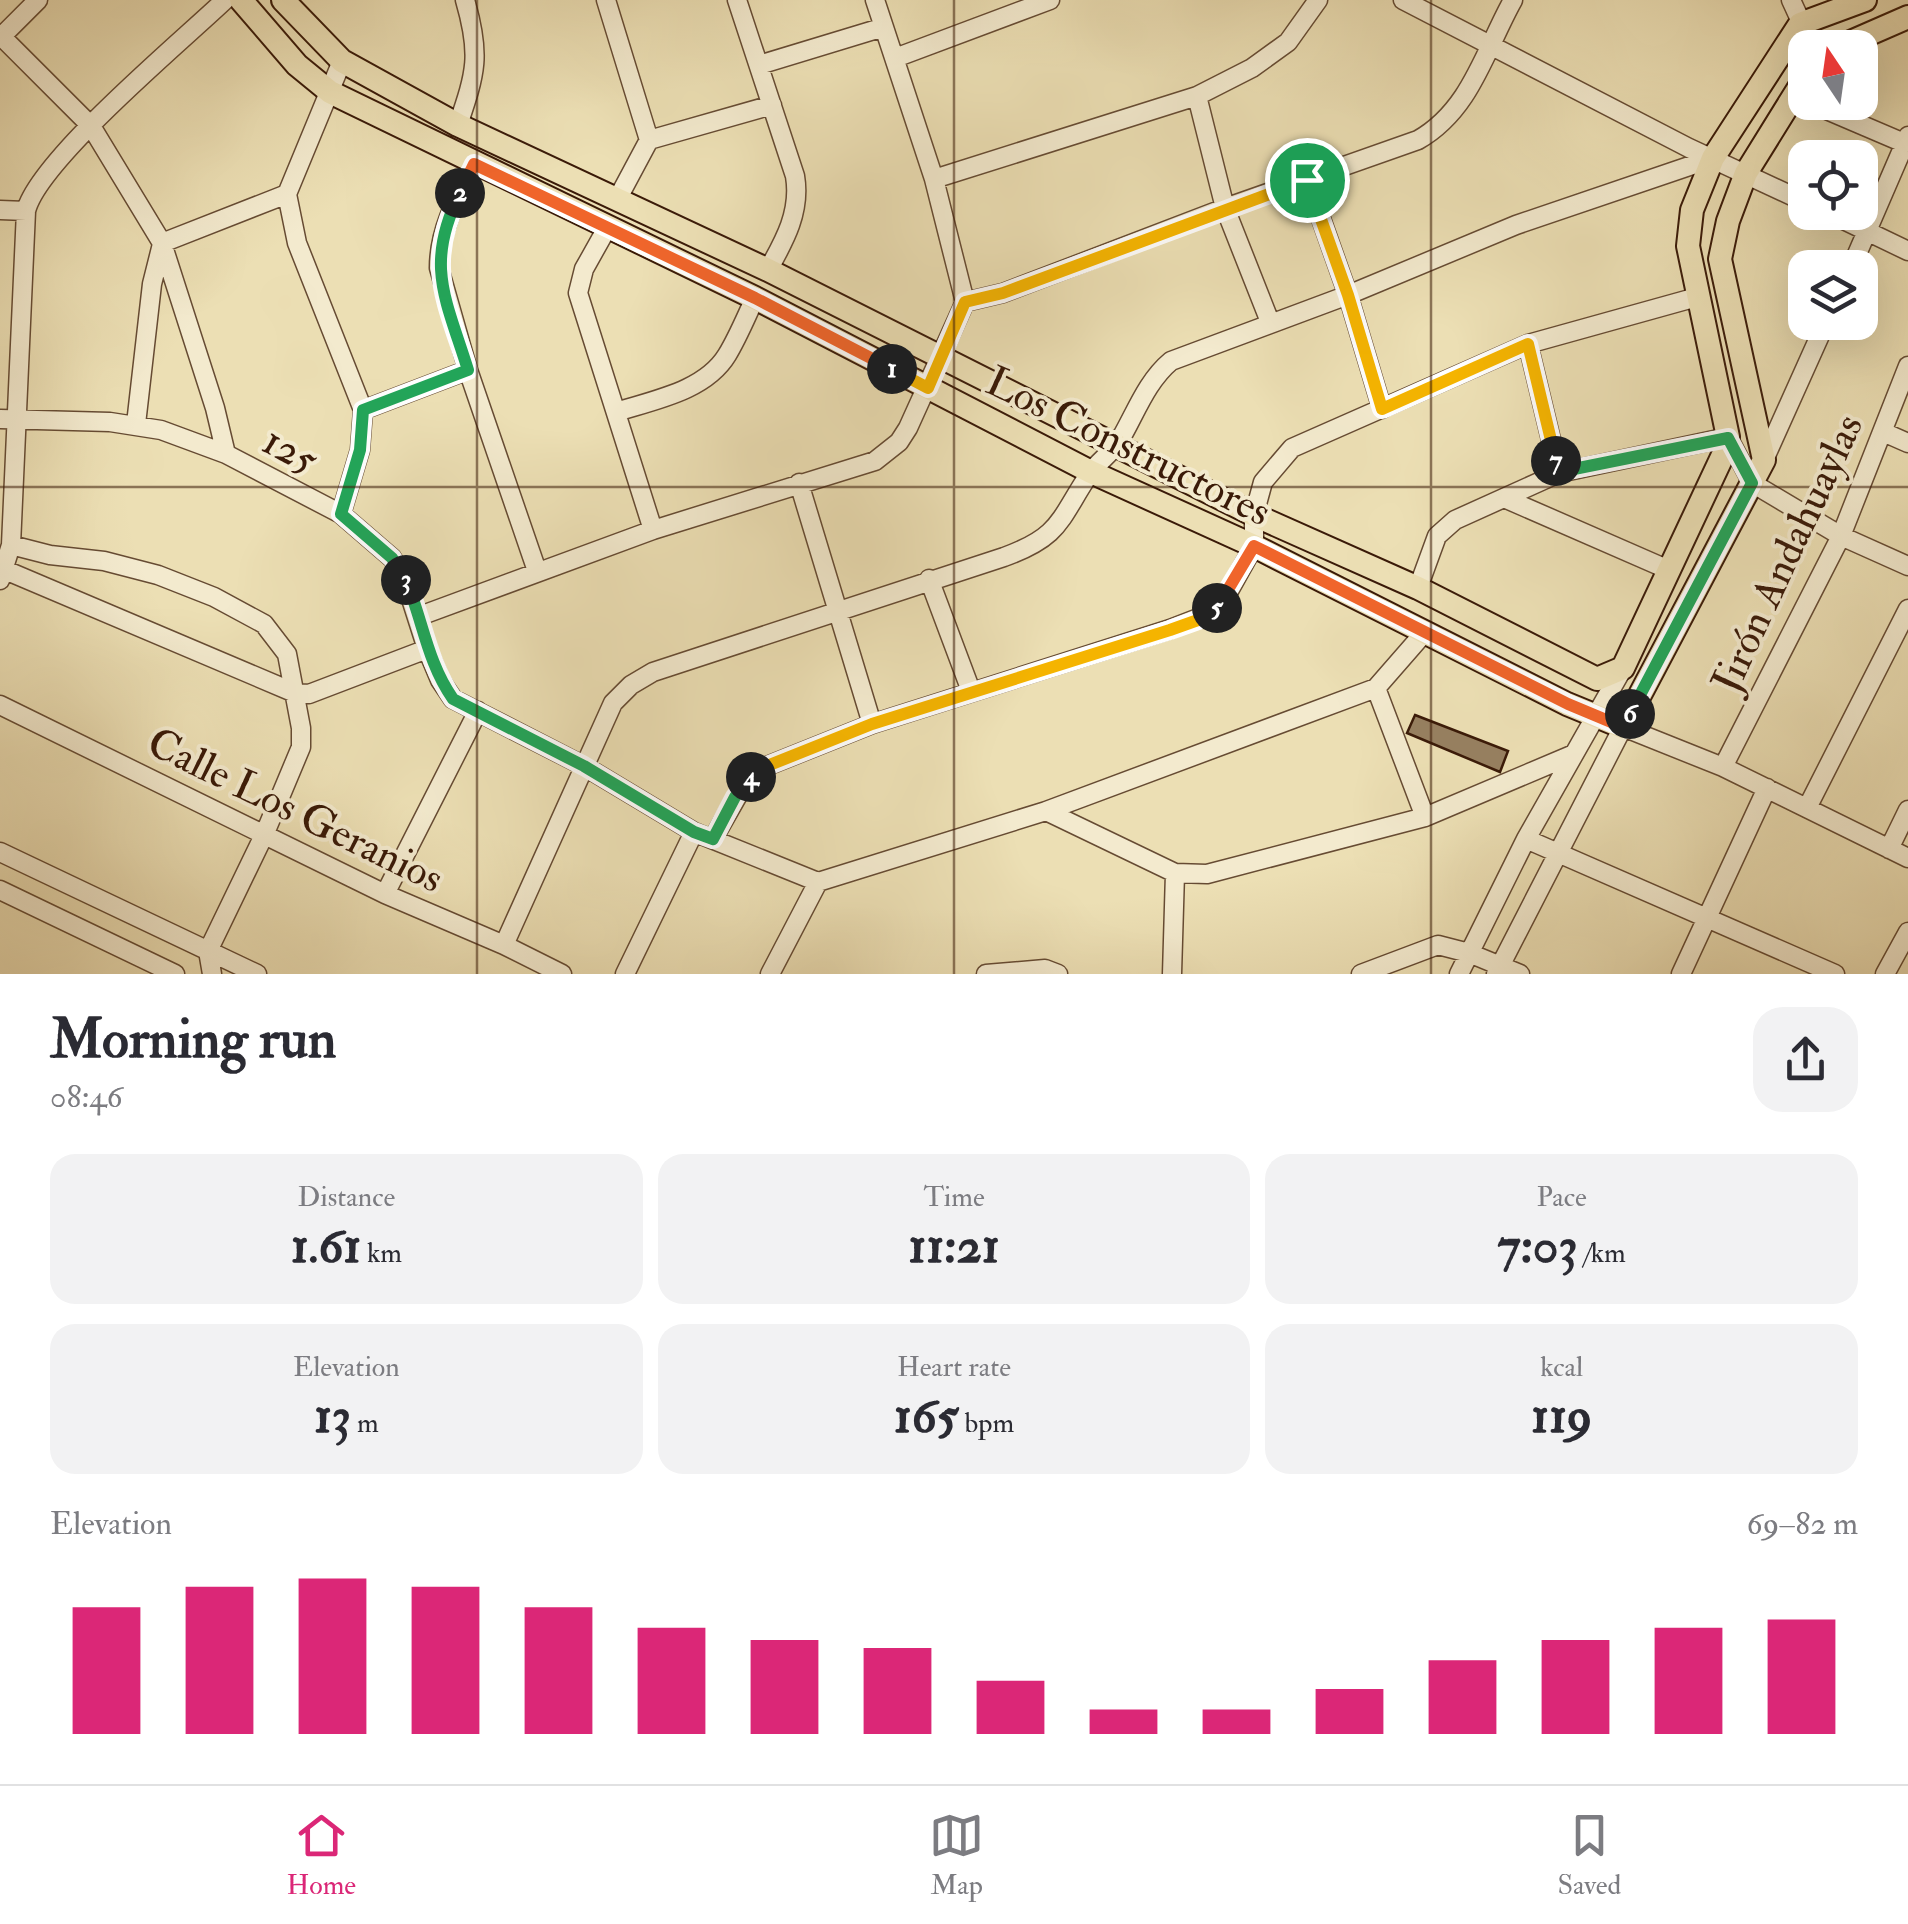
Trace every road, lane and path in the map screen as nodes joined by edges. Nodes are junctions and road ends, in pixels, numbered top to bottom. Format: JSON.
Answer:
{"nodes":[{"id":1,"x":38,"y":0,"type":"edge"},
{"id":2,"x":225,"y":0,"type":"edge"},
{"id":3,"x":242,"y":0,"type":"edge"},
{"id":4,"x":283,"y":0,"type":"edge"},
{"id":5,"x":465,"y":0,"type":"edge"},
{"id":6,"x":606,"y":0,"type":"edge"},
{"id":7,"x":737,"y":0,"type":"edge"},
{"id":8,"x":875,"y":0,"type":"edge"},
{"id":9,"x":1050,"y":0,"type":"edge"},
{"id":10,"x":1318,"y":0,"type":"edge"},
{"id":11,"x":1403,"y":0,"type":"edge"},
{"id":12,"x":1513,"y":0,"type":"edge"},
{"id":13,"x":1791,"y":0,"type":"edge"},
{"id":14,"x":1865,"y":0,"type":"edge"},
{"id":15,"x":1023,"y":4,"type":"edge"},
{"id":16,"x":1908,"y":17,"type":"edge"},
{"id":17,"x":1800,"y":24,"type":"junction"},
{"id":18,"x":884,"y":27,"type":"junction"},
{"id":19,"x":1804,"y":30,"type":"edge"},
{"id":20,"x":1878,"y":30,"type":"edge"},
{"id":21,"x":0,"y":36,"type":"edge"},
{"id":22,"x":1490,"y":45,"type":"junction"},
{"id":23,"x":895,"y":58,"type":"junction"},
{"id":24,"x":342,"y":61,"type":"junction"},
{"id":25,"x":759,"y":64,"type":"junction"},
{"id":26,"x":330,"y":92,"type":"junction"},
{"id":27,"x":1198,"y":96,"type":"junction"},
{"id":28,"x":772,"y":106,"type":"junction"},
{"id":29,"x":1788,"y":115,"type":"edge"},
{"id":30,"x":1861,"y":120,"type":"edge"},
{"id":31,"x":458,"y":125,"type":"junction"},
{"id":32,"x":91,"y":126,"type":"junction"},
{"id":33,"x":649,"y":140,"type":"junction"},
{"id":34,"x":1906,"y":140,"type":"edge"},
{"id":35,"x":1714,"y":158,"type":"junction"},
{"id":36,"x":474,"y":164,"type":"junction"},
{"id":37,"x":1746,"y":173,"type":"junction"},
{"id":38,"x":934,"y":180,"type":"junction"},
{"id":39,"x":1307,"y":180,"type":"junction"},
{"id":40,"x":287,"y":194,"type":"junction"},
{"id":41,"x":1788,"y":194,"type":"edge"},
{"id":42,"x":618,"y":198,"type":"junction"},
{"id":43,"x":1225,"y":208,"type":"junction"},
{"id":44,"x":0,"y":210,"type":"edge"},
{"id":45,"x":26,"y":211,"type":"junction"},
{"id":46,"x":607,"y":228,"type":"junction"},
{"id":47,"x":1863,"y":230,"type":"edge"},
{"id":48,"x":1867,"y":232,"type":"junction"},
{"id":49,"x":162,"y":243,"type":"junction"},
{"id":50,"x":1859,"y":250,"type":"edge"},
{"id":51,"x":1908,"y":251,"type":"edge"},
{"id":52,"x":768,"y":270,"type":"junction"},
{"id":53,"x":1348,"y":295,"type":"junction"},
{"id":54,"x":1697,"y":297,"type":"junction"},
{"id":55,"x":755,"y":298,"type":"junction"},
{"id":56,"x":965,"y":302,"type":"junction"},
{"id":57,"x":1270,"y":322,"type":"junction"},
{"id":58,"x":1818,"y":340,"type":"edge"},
{"id":59,"x":1528,"y":344,"type":"junction"},
{"id":60,"x":940,"y":357,"type":"junction"},
{"id":61,"x":1908,"y":366,"type":"edge"},
{"id":62,"x":468,"y":370,"type":"junction"},
{"id":63,"x":928,"y":388,"type":"junction"},
{"id":64,"x":1382,"y":409,"type":"junction"},
{"id":65,"x":363,"y":410,"type":"junction"},
{"id":66,"x":616,"y":412,"type":"junction"},
{"id":67,"x":8,"y":419,"type":"edge"},
{"id":68,"x":136,"y":424,"type":"junction"},
{"id":69,"x":1882,"y":432,"type":"junction"},
{"id":70,"x":1728,"y":438,"type":"junction"},
{"id":71,"x":1118,"y":444,"type":"junction"},
{"id":72,"x":1908,"y":444,"type":"edge"},
{"id":73,"x":226,"y":454,"type":"junction"},
{"id":74,"x":1764,"y":460,"type":"junction"},
{"id":75,"x":1091,"y":472,"type":"junction"},
{"id":76,"x":1559,"y":472,"type":"junction"},
{"id":77,"x":799,"y":483,"type":"junction"},
{"id":78,"x":1752,"y":483,"type":"junction"},
{"id":79,"x":1504,"y":498,"type":"junction"},
{"id":80,"x":341,"y":514,"type":"junction"},
{"id":81,"x":1254,"y":515,"type":"junction"},
{"id":82,"x":653,"y":530,"type":"junction"},
{"id":83,"x":1841,"y":536,"type":"junction"},
{"id":84,"x":11,"y":545,"type":"junction"},
{"id":85,"x":1254,"y":546,"type":"junction"},
{"id":86,"x":1908,"y":566,"type":"edge"},
{"id":87,"x":1669,"y":570,"type":"junction"},
{"id":88,"x":537,"y":572,"type":"junction"},
{"id":89,"x":2,"y":575,"type":"edge"},
{"id":90,"x":929,"y":580,"type":"junction"},
{"id":91,"x":1418,"y":588,"type":"junction"},
{"id":92,"x":1908,"y":608,"type":"edge"},
{"id":93,"x":838,"y":610,"type":"junction"},
{"id":94,"x":417,"y":617,"type":"junction"},
{"id":95,"x":1424,"y":633,"type":"junction"},
{"id":96,"x":427,"y":649,"type":"junction"},
{"id":97,"x":1623,"y":668,"type":"junction"},
{"id":98,"x":1376,"y":688,"type":"junction"},
{"id":99,"x":971,"y":691,"type":"junction"},
{"id":100,"x":295,"y":692,"type":"junction"},
{"id":101,"x":0,"y":705,"type":"edge"},
{"id":102,"x":478,"y":711,"type":"junction"},
{"id":103,"x":1596,"y":716,"type":"junction"},
{"id":104,"x":872,"y":724,"type":"junction"},
{"id":105,"x":1623,"y":727,"type":"junction"},
{"id":106,"x":1574,"y":754,"type":"junction"},
{"id":107,"x":584,"y":766,"type":"junction"},
{"id":108,"x":1723,"y":767,"type":"junction"},
{"id":109,"x":1767,"y":788,"type":"junction"},
{"id":110,"x":1807,"y":808,"type":"junction"},
{"id":111,"x":1908,"y":810,"type":"edge"},
{"id":112,"x":1046,"y":812,"type":"junction"},
{"id":113,"x":1425,"y":817,"type":"junction"},
{"id":114,"x":694,"y":832,"type":"junction"},
{"id":115,"x":265,"y":833,"type":"junction"},
{"id":116,"x":713,"y":839,"type":"junction"},
{"id":117,"x":1526,"y":839,"type":"junction"},
{"id":118,"x":1889,"y":849,"type":"junction"},
{"id":119,"x":0,"y":852,"type":"edge"},
{"id":120,"x":1558,"y":853,"type":"junction"},
{"id":121,"x":1908,"y":858,"type":"edge"},
{"id":122,"x":1174,"y":874,"type":"junction"},
{"id":123,"x":818,"y":882,"type":"junction"},
{"id":124,"x":0,"y":890,"type":"edge"},
{"id":125,"x":385,"y":894,"type":"junction"},
{"id":126,"x":1707,"y":918,"type":"junction"},
{"id":127,"x":1908,"y":932,"type":"edge"},
{"id":128,"x":504,"y":945,"type":"junction"},
{"id":129,"x":208,"y":951,"type":"junction"},
{"id":130,"x":1470,"y":953,"type":"junction"},
{"id":131,"x":1499,"y":970,"type":"edge"},
{"id":132,"x":1048,"y":972,"type":"edge"},
{"id":133,"x":175,"y":974,"type":"edge"},
{"id":134,"x":212,"y":974,"type":"edge"},
{"id":135,"x":257,"y":974,"type":"edge"},
{"id":136,"x":562,"y":974,"type":"edge"},
{"id":137,"x":625,"y":974,"type":"edge"},
{"id":138,"x":770,"y":974,"type":"edge"},
{"id":139,"x":986,"y":974,"type":"edge"},
{"id":140,"x":1172,"y":974,"type":"edge"},
{"id":141,"x":1361,"y":974,"type":"edge"},
{"id":142,"x":1459,"y":974,"type":"edge"},
{"id":143,"x":1520,"y":974,"type":"edge"},
{"id":144,"x":1681,"y":974,"type":"edge"},
{"id":145,"x":1835,"y":974,"type":"edge"},
{"id":146,"x":1885,"y":974,"type":"edge"}],
"edges":[{"from":1,"to":21,"type":"street"},
{"from":2,"to":32,"type":"street"},
{"from":3,"to":26,"type":"main road","name":"Los Constructores"},
{"from":4,"to":24,"type":"main road","name":"Los Constructores"},
{"from":5,"to":31,"type":"street"},
{"from":6,"to":33,"type":"street"},
{"from":7,"to":25,"type":"street"},
{"from":8,"to":18,"type":"street"},
{"from":9,"to":15,"type":"street"},
{"from":10,"to":27,"type":"street"},
{"from":11,"to":22,"type":"street"},
{"from":12,"to":22,"type":"street"},
{"from":13,"to":17,"type":"street"},
{"from":14,"to":17,"type":"main road"},
{"from":15,"to":23,"type":"street"},
{"from":16,"to":20,"type":"main road"},
{"from":17,"to":19,"type":"street"},
{"from":17,"to":35,"type":"main road"},
{"from":18,"to":23,"type":"street"},
{"from":18,"to":25,"type":"street"},
{"from":21,"to":32,"type":"street"},
{"from":22,"to":35,"type":"street"},
{"from":22,"to":39,"type":"street"},
{"from":23,"to":38,"type":"street"},
{"from":24,"to":26,"type":"street"},
{"from":24,"to":31,"type":"main road","name":"Los Constructores"},
{"from":25,"to":28,"type":"street"},
{"from":26,"to":36,"type":"main road","name":"Los Constructores"},
{"from":26,"to":40,"type":"street"},
{"from":27,"to":38,"type":"street"},
{"from":27,"to":43,"type":"street"},
{"from":28,"to":33,"type":"street"},
{"from":28,"to":52,"type":"street"},
{"from":29,"to":37,"type":"main road"},
{"from":30,"to":34,"type":"street"},
{"from":31,"to":42,"type":"main road","name":"Los Constructores"},
{"from":32,"to":45,"type":"street"},
{"from":32,"to":49,"type":"street"},
{"from":33,"to":42,"type":"street"},
{"from":34,"to":48,"type":"street"},
{"from":35,"to":37,"type":"street"},
{"from":35,"to":53,"type":"street"},
{"from":35,"to":54,"type":"main road"},
{"from":36,"to":46,"type":"main road","name":"Los Constructores"},
{"from":36,"to":62,"type":"street"},
{"from":37,"to":41,"type":"street"},
{"from":37,"to":74,"type":"main road"},
{"from":38,"to":56,"type":"street"},
{"from":39,"to":43,"type":"street"},
{"from":39,"to":53,"type":"street"},
{"from":40,"to":49,"type":"street"},
{"from":40,"to":65,"type":"street"},
{"from":42,"to":52,"type":"main road","name":"Los Constructores"},
{"from":43,"to":56,"type":"street"},
{"from":43,"to":57,"type":"street"},
{"from":44,"to":45,"type":"street"},
{"from":45,"to":67,"type":"street"},
{"from":46,"to":55,"type":"main road","name":"Los Constructores"},
{"from":46,"to":66,"type":"street"},
{"from":47,"to":48,"type":"street"},
{"from":48,"to":50,"type":"street"},
{"from":48,"to":51,"type":"street"},
{"from":49,"to":68,"type":"street"},
{"from":49,"to":73,"type":"street"},
{"from":52,"to":60,"type":"main road","name":"Los Constructores"},
{"from":53,"to":57,"type":"street"},
{"from":53,"to":64,"type":"street"},
{"from":54,"to":59,"type":"street"},
{"from":54,"to":70,"type":"main road"},
{"from":55,"to":63,"type":"main road","name":"Los Constructores"},
{"from":55,"to":66,"type":"street"},
{"from":56,"to":60,"type":"street"},
{"from":57,"to":71,"type":"street"},
{"from":58,"to":74,"type":"street"},
{"from":59,"to":64,"type":"street"},
{"from":59,"to":76,"type":"street"},
{"from":60,"to":63,"type":"street"},
{"from":60,"to":71,"type":"main road","name":"Los Constructores"},
{"from":61,"to":69,"type":"street","name":"Jirón Andahuaylas"},
{"from":62,"to":65,"type":"street"},
{"from":62,"to":88,"type":"street"},
{"from":63,"to":75,"type":"main road","name":"Los Constructores"},
{"from":63,"to":77,"type":"street"},
{"from":64,"to":81,"type":"street"},
{"from":65,"to":80,"type":"street"},
{"from":66,"to":82,"type":"street"},
{"from":67,"to":68,"type":"street","name":"125"},
{"from":67,"to":84,"type":"street"},
{"from":68,"to":73,"type":"street","name":"125"},
{"from":69,"to":72,"type":"street"},
{"from":69,"to":83,"type":"street","name":"Jirón Andahuaylas"},
{"from":70,"to":76,"type":"street"},
{"from":70,"to":78,"type":"street"},
{"from":70,"to":87,"type":"main road"},
{"from":71,"to":75,"type":"street"},
{"from":71,"to":81,"type":"main road","name":"Los Constructores"},
{"from":73,"to":80,"type":"street","name":"125"},
{"from":74,"to":78,"type":"main road"},
{"from":75,"to":85,"type":"main road","name":"Los Constructores"},
{"from":75,"to":90,"type":"street"},
{"from":76,"to":79,"type":"street"},
{"from":77,"to":82,"type":"street"},
{"from":77,"to":93,"type":"street"},
{"from":78,"to":83,"type":"street"},
{"from":78,"to":105,"type":"main road"},
{"from":79,"to":87,"type":"street"},
{"from":79,"to":91,"type":"street"},
{"from":80,"to":94,"type":"street","name":"125"},
{"from":81,"to":85,"type":"street"},
{"from":81,"to":91,"type":"main road","name":"Los Constructores"},
{"from":82,"to":88,"type":"street"},
{"from":83,"to":86,"type":"street"},
{"from":83,"to":108,"type":"street","name":"Jirón Andahuaylas"},
{"from":84,"to":89,"type":"street"},
{"from":84,"to":100,"type":"street"},
{"from":85,"to":95,"type":"main road","name":"Los Constructores"},
{"from":85,"to":99,"type":"street"},
{"from":87,"to":97,"type":"main road"},
{"from":88,"to":94,"type":"street"},
{"from":89,"to":100,"type":"street"},
{"from":90,"to":93,"type":"street"},
{"from":90,"to":99,"type":"street"},
{"from":91,"to":97,"type":"main road","name":"Los Constructores"},
{"from":92,"to":110,"type":"street"},
{"from":93,"to":104,"type":"street"},
{"from":93,"to":107,"type":"street"},
{"from":94,"to":96,"type":"street","name":"125"},
{"from":95,"to":98,"type":"street"},
{"from":95,"to":103,"type":"main road","name":"Los Constructores"},
{"from":96,"to":100,"type":"street"},
{"from":96,"to":102,"type":"street","name":"125"},
{"from":97,"to":103,"type":"street"},
{"from":98,"to":112,"type":"street"},
{"from":98,"to":113,"type":"street"},
{"from":99,"to":104,"type":"street"},
{"from":100,"to":115,"type":"street"},
{"from":101,"to":115,"type":"street","name":"Calle Los Geranios"},
{"from":102,"to":107,"type":"street","name":"125"},
{"from":102,"to":125,"type":"street"},
{"from":103,"to":105,"type":"main road","name":"Los Constructores"},
{"from":103,"to":106,"type":"street"},
{"from":104,"to":116,"type":"street"},
{"from":105,"to":108,"type":"street","name":"Los Constructores"},
{"from":105,"to":120,"type":"street"},
{"from":106,"to":113,"type":"street"},
{"from":106,"to":117,"type":"street"},
{"from":107,"to":114,"type":"street","name":"125"},
{"from":107,"to":128,"type":"street"},
{"from":108,"to":109,"type":"street","name":"Los Constructores"},
{"from":109,"to":110,"type":"street","name":"Los Constructores"},
{"from":109,"to":126,"type":"street"},
{"from":110,"to":118,"type":"street","name":"Los Constructores"},
{"from":111,"to":118,"type":"street"},
{"from":112,"to":122,"type":"street"},
{"from":112,"to":123,"type":"street"},
{"from":113,"to":122,"type":"street"},
{"from":114,"to":116,"type":"street","name":"125"},
{"from":114,"to":137,"type":"street"},
{"from":115,"to":125,"type":"street","name":"Calle Los Geranios"},
{"from":115,"to":129,"type":"street"},
{"from":116,"to":123,"type":"street","name":"125"},
{"from":117,"to":120,"type":"street"},
{"from":117,"to":130,"type":"street"},
{"from":118,"to":121,"type":"street","name":"Los Constructores"},
{"from":119,"to":129,"type":"street"},
{"from":120,"to":126,"type":"street"},
{"from":120,"to":131,"type":"street"},
{"from":122,"to":140,"type":"street"},
{"from":123,"to":138,"type":"street"},
{"from":124,"to":133,"type":"street"},
{"from":125,"to":128,"type":"street","name":"Calle Los Geranios"},
{"from":126,"to":144,"type":"street"},
{"from":126,"to":145,"type":"street"},
{"from":127,"to":146,"type":"street"},
{"from":128,"to":136,"type":"street","name":"Calle Los Geranios"},
{"from":129,"to":134,"type":"street"},
{"from":129,"to":135,"type":"street"},
{"from":130,"to":131,"type":"street"},
{"from":130,"to":141,"type":"street"},
{"from":130,"to":142,"type":"street"},
{"from":131,"to":143,"type":"street"},
{"from":132,"to":139,"type":"street"}]}
